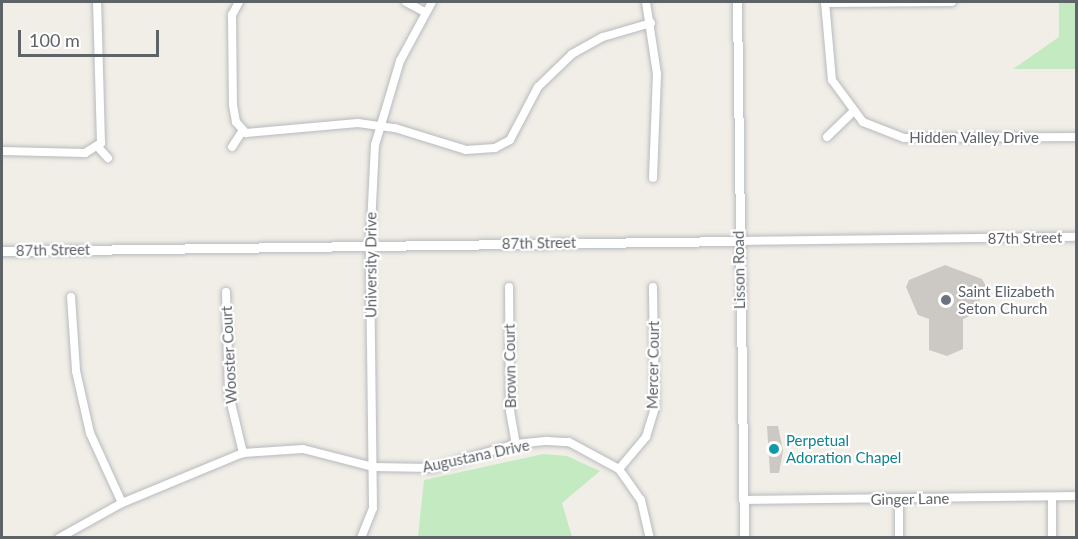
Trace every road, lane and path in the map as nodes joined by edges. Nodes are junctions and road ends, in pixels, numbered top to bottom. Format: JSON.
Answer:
{"nodes":[{"id":1,"x":97,"y":2,"type":"edge"},
{"id":2,"x":239,"y":2,"type":"edge"},
{"id":3,"x":406,"y":2,"type":"edge"},
{"id":4,"x":432,"y":2,"type":"edge"},
{"id":5,"x":646,"y":2,"type":"edge"},
{"id":6,"x":737,"y":2,"type":"edge"},
{"id":7,"x":825,"y":2,"type":"edge"},
{"id":8,"x":952,"y":2,"type":"edge"},
{"id":9,"x":425,"y":12,"type":"junction"},
{"id":10,"x":651,"y":23,"type":"junction"},
{"id":11,"x":852,"y":113,"type":"junction"},
{"id":12,"x":380,"y":126,"type":"junction"},
{"id":13,"x":243,"y":130,"type":"junction"},
{"id":14,"x":827,"y":137,"type":"dead end"},
{"id":15,"x":1077,"y":137,"type":"edge"},
{"id":16,"x":98,"y":147,"type":"junction"},
{"id":17,"x":232,"y":147,"type":"dead end"},
{"id":18,"x":2,"y":152,"type":"edge"},
{"id":19,"x":108,"y":158,"type":"dead end"},
{"id":20,"x":652,"y":178,"type":"dead end"},
{"id":21,"x":1077,"y":237,"type":"edge"},
{"id":22,"x":739,"y":241,"type":"junction"},
{"id":23,"x":370,"y":246,"type":"junction"},
{"id":24,"x":2,"y":251,"type":"edge"},
{"id":25,"x":508,"y":287,"type":"dead end"},
{"id":26,"x":653,"y":287,"type":"dead end"},
{"id":27,"x":226,"y":292,"type":"dead end"},
{"id":28,"x":71,"y":297,"type":"dead end"},
{"id":29,"x":516,"y":444,"type":"junction"},
{"id":30,"x":243,"y":453,"type":"junction"},
{"id":31,"x":373,"y":467,"type":"junction"},
{"id":32,"x":619,"y":469,"type":"junction"},
{"id":33,"x":1077,"y":496,"type":"edge"},
{"id":34,"x":1052,"y":497,"type":"junction"},
{"id":35,"x":899,"y":499,"type":"junction"},
{"id":36,"x":744,"y":500,"type":"junction"},
{"id":37,"x":122,"y":502,"type":"junction"},
{"id":38,"x":59,"y":537,"type":"edge"},
{"id":39,"x":361,"y":537,"type":"edge"},
{"id":40,"x":650,"y":537,"type":"edge"},
{"id":41,"x":744,"y":537,"type":"edge"},
{"id":42,"x":899,"y":537,"type":"edge"},
{"id":43,"x":1052,"y":537,"type":"edge"}],
"edges":[{"from":1,"to":16,"type":"street"},
{"from":2,"to":13,"type":"street"},
{"from":3,"to":9,"type":"street"},
{"from":4,"to":9,"type":"street","name":"University Drive"},
{"from":5,"to":10,"type":"street"},
{"from":6,"to":22,"type":"street","name":"Lisson Road"},
{"from":7,"to":8,"type":"street"},
{"from":7,"to":11,"type":"street","name":"Hidden Valley Drive"},
{"from":9,"to":12,"type":"street","name":"University Drive"},
{"from":10,"to":12,"type":"street"},
{"from":10,"to":20,"type":"street"},
{"from":11,"to":14,"type":"street"},
{"from":11,"to":15,"type":"street","name":"Hidden Valley Drive"},
{"from":12,"to":13,"type":"street"},
{"from":12,"to":23,"type":"street","name":"University Drive"},
{"from":13,"to":17,"type":"street"},
{"from":16,"to":18,"type":"street"},
{"from":16,"to":19,"type":"street"},
{"from":21,"to":22,"type":"street","name":"87th Street"},
{"from":22,"to":23,"type":"street","name":"87th Street"},
{"from":22,"to":36,"type":"street","name":"Lisson Road"},
{"from":23,"to":24,"type":"street","name":"87th Street"},
{"from":23,"to":31,"type":"street","name":"University Drive"},
{"from":25,"to":29,"type":"street","name":"Brown Court"},
{"from":26,"to":32,"type":"street","name":"Mercer Court"},
{"from":27,"to":30,"type":"street","name":"Wooster Court"},
{"from":28,"to":37,"type":"street"},
{"from":29,"to":31,"type":"street","name":"Augustana Drive"},
{"from":29,"to":32,"type":"street","name":"Augustana Drive"},
{"from":30,"to":31,"type":"street","name":"Augustana Drive"},
{"from":30,"to":37,"type":"street","name":"Augustana Drive"},
{"from":31,"to":39,"type":"street","name":"University Drive"},
{"from":32,"to":40,"type":"street"},
{"from":33,"to":34,"type":"street","name":"Ginger Lane"},
{"from":34,"to":35,"type":"street","name":"Ginger Lane"},
{"from":34,"to":43,"type":"street"},
{"from":35,"to":36,"type":"street","name":"Ginger Lane"},
{"from":35,"to":42,"type":"street"},
{"from":36,"to":41,"type":"street","name":"Lisson Road"},
{"from":37,"to":38,"type":"street","name":"Augustana Drive"}]}
